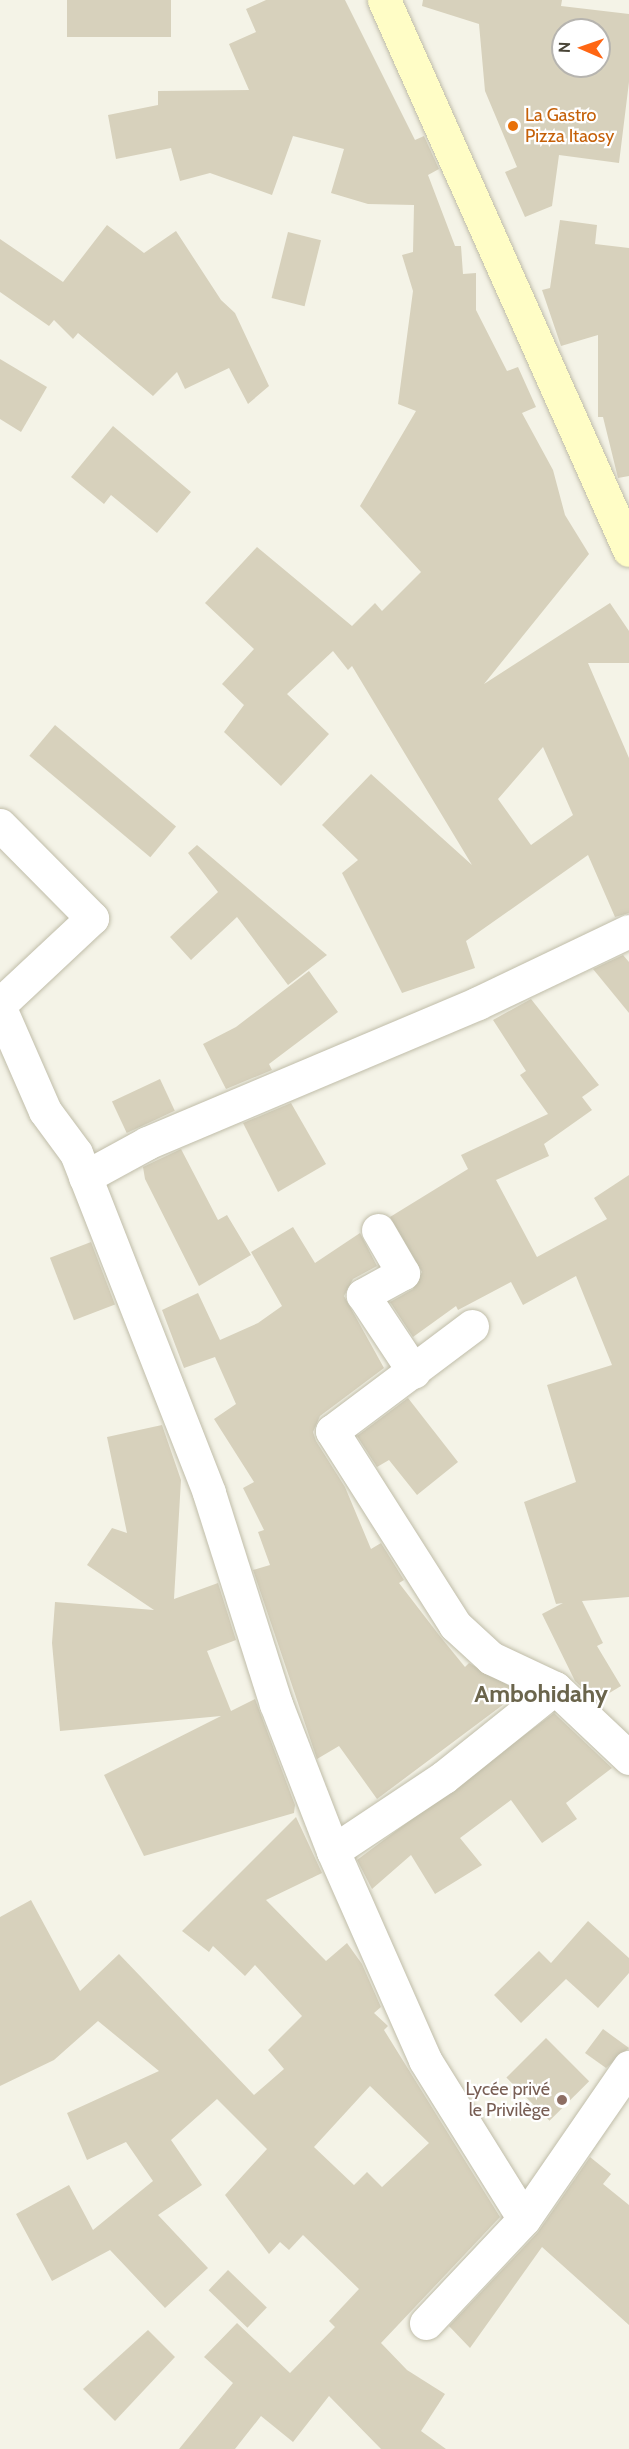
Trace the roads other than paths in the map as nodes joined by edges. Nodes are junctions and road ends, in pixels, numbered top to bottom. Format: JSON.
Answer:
{"nodes":[{"id":1,"x":384,"y":0,"type":"edge"},
{"id":2,"x":629,"y":550,"type":"edge"},
{"id":3,"x":0,"y":825,"type":"edge"},
{"id":4,"x":629,"y":931,"type":"edge"},
{"id":5,"x":0,"y":1006,"type":"edge"},
{"id":6,"x":85,"y":1177,"type":"junction"},
{"id":7,"x":378,"y":1230,"type":"dead end"},
{"id":8,"x":472,"y":1326,"type":"dead end"},
{"id":9,"x":414,"y":1372,"type":"junction"},
{"id":10,"x":555,"y":1688,"type":"junction"},
{"id":11,"x":629,"y":1758,"type":"edge"},
{"id":12,"x":333,"y":1851,"type":"junction"},
{"id":13,"x":629,"y":2067,"type":"edge"},
{"id":14,"x":524,"y":2219,"type":"junction"},
{"id":15,"x":426,"y":2323,"type":"dead end"}],
"edges":[{"from":1,"to":2,"type":"street"},
{"from":3,"to":5,"type":"street"},
{"from":4,"to":6,"type":"street"},
{"from":5,"to":6,"type":"street"},
{"from":6,"to":12,"type":"street"},
{"from":7,"to":9,"type":"street"},
{"from":8,"to":9,"type":"street"},
{"from":9,"to":10,"type":"street"},
{"from":10,"to":11,"type":"street"},
{"from":10,"to":12,"type":"street"},
{"from":12,"to":14,"type":"street"},
{"from":13,"to":14,"type":"street"},
{"from":14,"to":15,"type":"street"}]}
